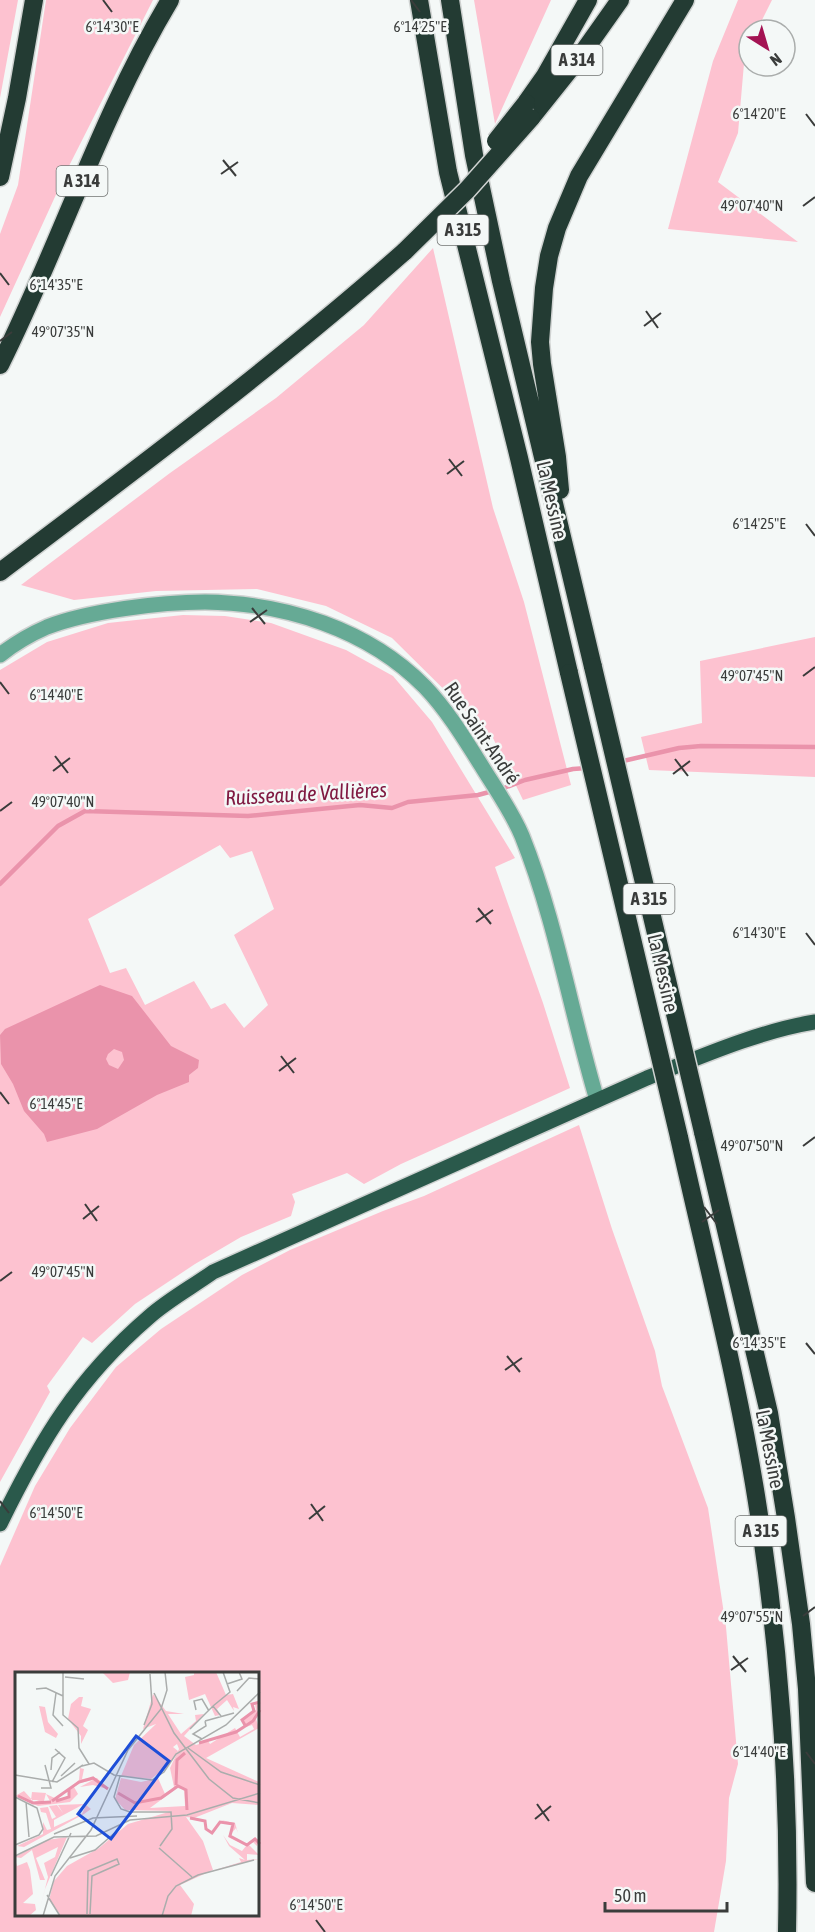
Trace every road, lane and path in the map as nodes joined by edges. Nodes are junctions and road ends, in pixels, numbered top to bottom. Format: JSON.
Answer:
{"nodes":[{"id":1,"x":34,"y":0,"type":"edge"},
{"id":2,"x":170,"y":0,"type":"edge"},
{"id":3,"x":419,"y":0,"type":"edge"},
{"id":4,"x":450,"y":0,"type":"edge"},
{"id":5,"x":588,"y":0,"type":"edge"},
{"id":6,"x":620,"y":0,"type":"edge"},
{"id":7,"x":685,"y":0,"type":"edge"},
{"id":8,"x":529,"y":110,"type":"junction"},
{"id":9,"x":0,"y":177,"type":"edge"},
{"id":10,"x":0,"y":365,"type":"edge"},
{"id":11,"x":567,"y":561,"type":"junction"},
{"id":12,"x":0,"y":572,"type":"edge"},
{"id":13,"x":0,"y":654,"type":"edge"},
{"id":14,"x":815,"y":1022,"type":"edge"},
{"id":15,"x":597,"y":1100,"type":"junction"},
{"id":16,"x":0,"y":1524,"type":"edge"},
{"id":17,"x":815,"y":1883,"type":"edge"},
{"id":18,"x":787,"y":1932,"type":"edge"}],
"edges":[{"from":1,"to":9,"type":"highway"},
{"from":2,"to":10,"type":"highway","number":"A 314"},
{"from":3,"to":18,"type":"highway","name":"La Messine","number":"A 315","bridge":true},
{"from":4,"to":11,"type":"highway","name":"La Messine","number":"A 315"},
{"from":5,"to":8,"type":"highway"},
{"from":6,"to":8,"type":"highway","number":"A 314"},
{"from":7,"to":11,"type":"highway"},
{"from":8,"to":12,"type":"highway","number":"A 314","bridge":true},
{"from":11,"to":17,"type":"highway","name":"La Messine","number":"A 315","bridge":true},
{"from":13,"to":15,"type":"street","name":"Rue Saint-André"},
{"from":14,"to":15,"type":"main road"},
{"from":15,"to":16,"type":"main road"}]}
